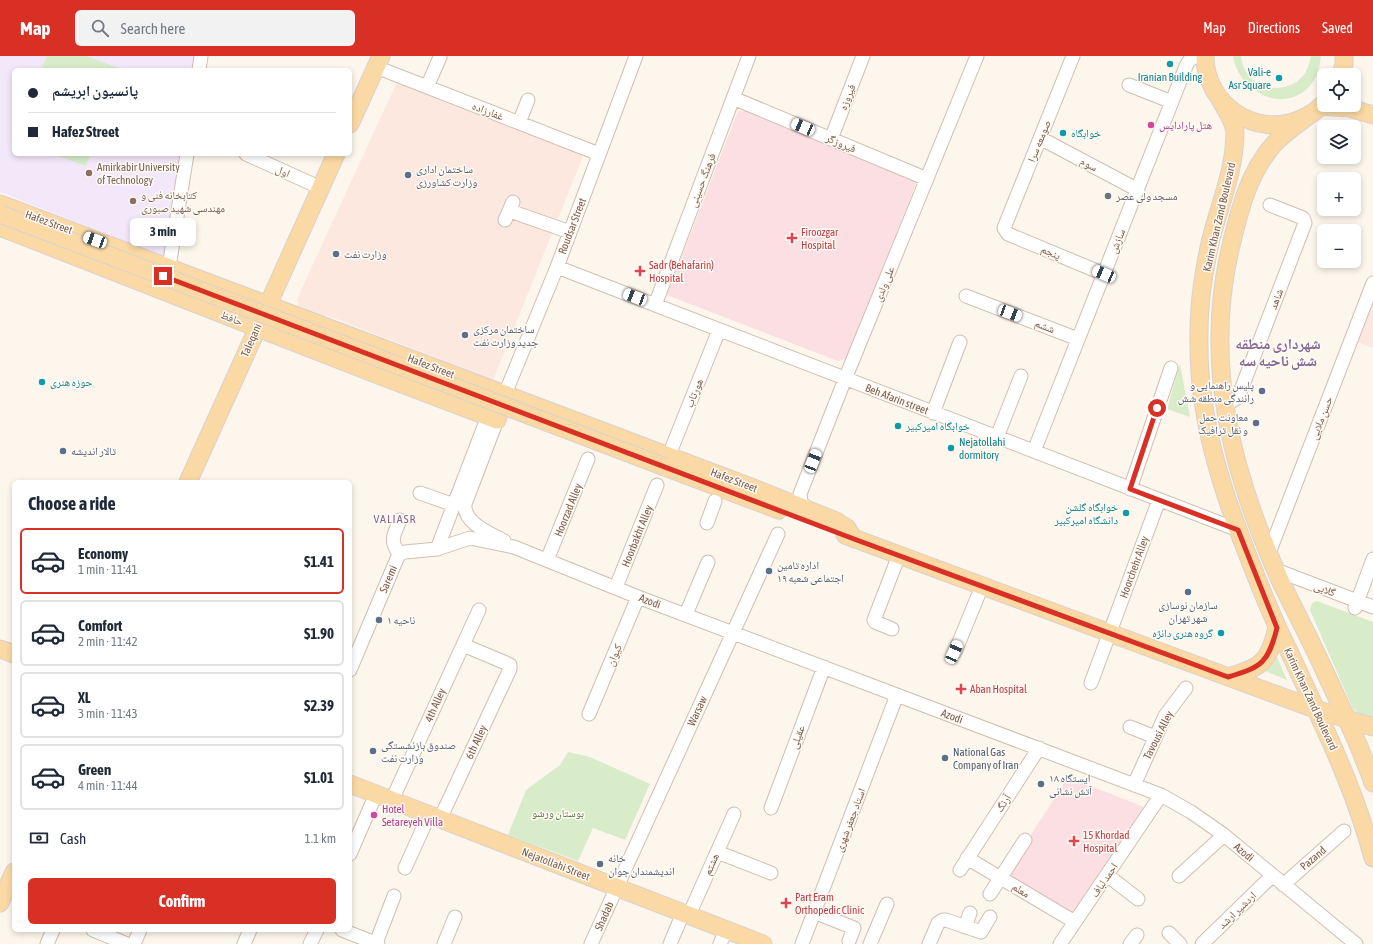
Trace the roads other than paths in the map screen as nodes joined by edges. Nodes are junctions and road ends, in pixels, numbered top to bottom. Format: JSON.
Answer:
{"nodes":[{"id":1,"x":201,"y":56,"type":"edge"},
{"id":2,"x":636,"y":56,"type":"edge"},
{"id":3,"x":749,"y":56,"type":"edge"},
{"id":4,"x":863,"y":56,"type":"edge"},
{"id":5,"x":977,"y":56,"type":"edge"},
{"id":6,"x":1073,"y":56,"type":"edge"},
{"id":7,"x":1195,"y":56,"type":"edge"},
{"id":8,"x":1205,"y":56,"type":"edge"},
{"id":9,"x":1344,"y":56,"type":"edge"},
{"id":10,"x":440,"y":57,"type":"edge"},
{"id":11,"x":378,"y":62,"type":"edge"},
{"id":12,"x":199,"y":68,"type":"edge"},
{"id":13,"x":1343,"y":68,"type":"edge"},
{"id":14,"x":1129,"y":86,"type":"dead end"},
{"id":15,"x":427,"y":87,"type":"junction"},
{"id":16,"x":733,"y":98,"type":"junction"},
{"id":17,"x":1220,"y":99,"type":"junction"},
{"id":18,"x":528,"y":100,"type":"dead end"},
{"id":19,"x":1172,"y":102,"type":"junction"},
{"id":20,"x":1317,"y":109,"type":"edge"},
{"id":21,"x":1317,"y":110,"type":"edge"},
{"id":22,"x":1361,"y":112,"type":"edge"},
{"id":23,"x":1373,"y":115,"type":"edge"},
{"id":24,"x":352,"y":120,"type":"edge"},
{"id":25,"x":519,"y":122,"type":"junction"},
{"id":26,"x":1040,"y":138,"type":"junction"},
{"id":27,"x":831,"y":139,"type":"junction"},
{"id":28,"x":599,"y":154,"type":"junction"},
{"id":29,"x":187,"y":156,"type":"edge"},
{"id":30,"x":250,"y":156,"type":"edge"},
{"id":31,"x":335,"y":156,"type":"edge"},
{"id":32,"x":927,"y":179,"type":"junction"},
{"id":33,"x":321,"y":188,"type":"junction"},
{"id":34,"x":1138,"y":190,"type":"junction"},
{"id":35,"x":1270,"y":205,"type":"dead end"},
{"id":36,"x":2,"y":208,"type":"edge"},
{"id":37,"x":509,"y":211,"type":"dead end"},
{"id":38,"x":1004,"y":225,"type":"joint"},
{"id":39,"x":0,"y":226,"type":"edge"},
{"id":40,"x":570,"y":232,"type":"junction"},
{"id":41,"x":169,"y":267,"type":"junction"},
{"id":42,"x":557,"y":267,"type":"junction"},
{"id":43,"x":1104,"y":274,"type":"junction"},
{"id":44,"x":1373,"y":283,"type":"edge"},
{"id":45,"x":166,"y":292,"type":"junction"},
{"id":46,"x":966,"y":296,"type":"dead end"},
{"id":47,"x":267,"y":304,"type":"junction"},
{"id":48,"x":655,"y":305,"type":"junction"},
{"id":49,"x":257,"y":328,"type":"junction"},
{"id":50,"x":719,"y":330,"type":"junction"},
{"id":51,"x":348,"y":335,"type":"junction"},
{"id":52,"x":1078,"y":339,"type":"junction"},
{"id":53,"x":960,"y":342,"type":"dead end"},
{"id":54,"x":388,"y":350,"type":"junction"},
{"id":55,"x":338,"y":359,"type":"junction"},
{"id":56,"x":1171,"y":368,"type":"dead end"},
{"id":57,"x":378,"y":375,"type":"junction"},
{"id":58,"x":1021,"y":376,"type":"dead end"},
{"id":59,"x":846,"y":379,"type":"junction"},
{"id":60,"x":505,"y":394,"type":"junction"},
{"id":61,"x":1224,"y":406,"type":"junction"},
{"id":62,"x":933,"y":412,"type":"junction"},
{"id":63,"x":492,"y":418,"type":"junction"},
{"id":64,"x":996,"y":437,"type":"junction"},
{"id":65,"x":1034,"y":451,"type":"junction"},
{"id":66,"x":588,"y":459,"type":"dead end"},
{"id":67,"x":667,"y":461,"type":"junction"},
{"id":68,"x":189,"y":480,"type":"edge"},
{"id":69,"x":657,"y":485,"type":"dead end"},
{"id":70,"x":1130,"y":489,"type":"junction"},
{"id":71,"x":420,"y":493,"type":"dead end"},
{"id":72,"x":1159,"y":500,"type":"junction"},
{"id":73,"x":715,"y":501,"type":"dead end"},
{"id":74,"x":454,"y":505,"type":"junction"},
{"id":75,"x":809,"y":510,"type":"junction"},
{"id":76,"x":400,"y":520,"type":"dead end"},
{"id":77,"x":707,"y":523,"type":"dead end"},
{"id":78,"x":1238,"y":530,"type":"junction"},
{"id":79,"x":778,"y":534,"type":"dead end"},
{"id":80,"x":854,"y":539,"type":"junction"},
{"id":81,"x":514,"y":547,"type":"junction"},
{"id":82,"x":437,"y":549,"type":"junction"},
{"id":83,"x":1269,"y":553,"type":"junction"},
{"id":84,"x":399,"y":554,"type":"junction"},
{"id":85,"x":899,"y":555,"type":"junction"},
{"id":86,"x":1373,"y":559,"type":"edge"},
{"id":87,"x":547,"y":560,"type":"junction"},
{"id":88,"x":708,"y":562,"type":"dead end"},
{"id":89,"x":1278,"y":576,"type":"junction"},
{"id":90,"x":982,"y":586,"type":"junction"},
{"id":91,"x":616,"y":588,"type":"junction"},
{"id":92,"x":638,"y":596,"type":"junction"},
{"id":93,"x":1356,"y":605,"type":"junction"},
{"id":94,"x":1373,"y":607,"type":"edge"},
{"id":95,"x":479,"y":610,"type":"dead end"},
{"id":96,"x":686,"y":614,"type":"junction"},
{"id":97,"x":1373,"y":615,"type":"edge"},
{"id":98,"x":1277,"y":628,"type":"junction"},
{"id":99,"x":892,"y":629,"type":"dead end"},
{"id":100,"x":733,"y":632,"type":"junction"},
{"id":101,"x":1110,"y":633,"type":"junction"},
{"id":102,"x":463,"y":645,"type":"junction"},
{"id":103,"x":0,"y":649,"type":"edge"},
{"id":104,"x":954,"y":652,"type":"dead end"},
{"id":105,"x":12,"y":653,"type":"edge"},
{"id":106,"x":352,"y":665,"type":"edge"},
{"id":107,"x":824,"y":667,"type":"junction"},
{"id":108,"x":1228,"y":677,"type":"junction"},
{"id":109,"x":1091,"y":683,"type":"dead end"},
{"id":110,"x":1186,"y":688,"type":"dead end"},
{"id":111,"x":897,"y":695,"type":"junction"},
{"id":112,"x":1315,"y":709,"type":"junction"},
{"id":113,"x":589,"y":714,"type":"dead end"},
{"id":114,"x":1347,"y":718,"type":"junction"},
{"id":115,"x":1373,"y":726,"type":"edge"},
{"id":116,"x":1130,"y":727,"type":"dead end"},
{"id":117,"x":1155,"y":737,"type":"junction"},
{"id":118,"x":1039,"y":748,"type":"junction"},
{"id":119,"x":1373,"y":783,"type":"edge"},
{"id":120,"x":352,"y":785,"type":"edge"},
{"id":121,"x":1134,"y":785,"type":"junction"},
{"id":122,"x":376,"y":794,"type":"junction"},
{"id":123,"x":1161,"y":795,"type":"junction"},
{"id":124,"x":392,"y":800,"type":"junction"},
{"id":125,"x":771,"y":808,"type":"dead end"},
{"id":126,"x":734,"y":814,"type":"dead end"},
{"id":127,"x":435,"y":817,"type":"junction"},
{"id":128,"x":1344,"y":831,"type":"dead end"},
{"id":129,"x":1224,"y":835,"type":"junction"},
{"id":130,"x":1025,"y":840,"type":"dead end"},
{"id":131,"x":352,"y":849,"type":"edge"},
{"id":132,"x":717,"y":852,"type":"junction"},
{"id":133,"x":968,"y":858,"type":"junction"},
{"id":134,"x":1373,"y":858,"type":"edge"},
{"id":135,"x":405,"y":868,"type":"dead end"},
{"id":136,"x":960,"y":870,"type":"dead end"},
{"id":137,"x":771,"y":873,"type":"dead end"},
{"id":138,"x":1108,"y":874,"type":"junction"},
{"id":139,"x":1179,"y":876,"type":"dead end"},
{"id":140,"x":1272,"y":876,"type":"junction"},
{"id":141,"x":12,"y":877,"type":"edge"},
{"id":142,"x":1000,"y":877,"type":"junction"},
{"id":143,"x":1283,"y":885,"type":"junction"},
{"id":144,"x":616,"y":887,"type":"junction"},
{"id":145,"x":990,"y":894,"type":"dead end"},
{"id":146,"x":5,"y":896,"type":"edge"},
{"id":147,"x":394,"y":896,"type":"dead end"},
{"id":148,"x":1138,"y":898,"type":"dead end"},
{"id":149,"x":887,"y":904,"type":"dead end"},
{"id":150,"x":814,"y":912,"type":"junction"},
{"id":151,"x":970,"y":913,"type":"dead end"},
{"id":152,"x":686,"y":914,"type":"junction"},
{"id":153,"x":455,"y":917,"type":"dead end"},
{"id":154,"x":990,"y":917,"type":"dead end"},
{"id":155,"x":1075,"y":922,"type":"junction"},
{"id":156,"x":965,"y":927,"type":"junction"},
{"id":157,"x":52,"y":932,"type":"edge"},
{"id":158,"x":98,"y":932,"type":"edge"},
{"id":159,"x":139,"y":932,"type":"edge"},
{"id":160,"x":249,"y":932,"type":"edge"},
{"id":161,"x":316,"y":932,"type":"edge"},
{"id":162,"x":347,"y":932,"type":"edge"},
{"id":163,"x":1169,"y":933,"type":"dead end"},
{"id":164,"x":723,"y":937,"type":"edge"},
{"id":165,"x":850,"y":941,"type":"dead end"},
{"id":166,"x":1350,"y":942,"type":"edge"},
{"id":167,"x":47,"y":944,"type":"edge"},
{"id":168,"x":127,"y":944,"type":"edge"},
{"id":169,"x":134,"y":944,"type":"edge"},
{"id":170,"x":244,"y":944,"type":"edge"},
{"id":171,"x":310,"y":944,"type":"edge"},
{"id":172,"x":377,"y":944,"type":"edge"},
{"id":173,"x":444,"y":944,"type":"edge"},
{"id":174,"x":591,"y":944,"type":"edge"},
{"id":175,"x":670,"y":944,"type":"edge"},
{"id":176,"x":763,"y":944,"type":"edge"},
{"id":177,"x":802,"y":944,"type":"edge"},
{"id":178,"x":870,"y":944,"type":"edge"},
{"id":179,"x":929,"y":944,"type":"edge"},
{"id":180,"x":1060,"y":944,"type":"edge"},
{"id":181,"x":1180,"y":944,"type":"edge"},
{"id":182,"x":1202,"y":944,"type":"edge"}],
"edges":[{"from":1,"to":12,"type":"street"},
{"from":2,"to":28,"type":"street","name":"Roudsar Street"},
{"from":3,"to":16,"type":"street","name":"فرهنگ حسینی"},
{"from":4,"to":27,"type":"street","name":"فیروزه"},
{"from":5,"to":32,"type":"street","name":"علی ولدی"},
{"from":6,"to":26,"type":"street","name":"صومعه سرا"},
{"from":7,"to":19,"type":"street","name":"سازش"},
{"from":8,"to":17,"type":"main road","name":"Karim Khan Zand Boulevard"},
{"from":9,"to":13,"type":"main road"},
{"from":10,"to":15,"type":"street"},
{"from":11,"to":15,"type":"street","name":"غفارزاده"},
{"from":11,"to":24,"type":"main road"},
{"from":14,"to":19,"type":"street"},
{"from":15,"to":25,"type":"street","name":"غفارزاده"},
{"from":16,"to":27,"type":"street","name":"فیروزگر"},
{"from":16,"to":48,"type":"street","name":"فرهنگ حسینی"},
{"from":17,"to":20,"type":"main road"},
{"from":17,"to":78,"type":"main road","name":"Karim Khan Zand Boulevard"},
{"from":18,"to":25,"type":"street"},
{"from":19,"to":34,"type":"street","name":"سازش"},
{"from":21,"to":61,"type":"main road","name":"Karim Khan Zand Boulevard"},
{"from":22,"to":23,"type":"main road"},
{"from":25,"to":28,"type":"street","name":"غفارزاده"},
{"from":26,"to":34,"type":"street","name":"سوم"},
{"from":26,"to":38,"type":"street","name":"صومعه سرا"},
{"from":27,"to":32,"type":"street","name":"فیروزگر"},
{"from":28,"to":40,"type":"street","name":"Roudsar Street"},
{"from":29,"to":41,"type":"street"},
{"from":30,"to":33,"type":"street","name":"اول"},
{"from":31,"to":33,"type":"main road","name":"Taleqani"},
{"from":32,"to":59,"type":"street","name":"علی ولدی"},
{"from":33,"to":47,"type":"main road","name":"Taleqani"},
{"from":34,"to":43,"type":"street","name":"سازش"},
{"from":35,"to":61,"type":"street","name":"شاهد"},
{"from":36,"to":39,"type":"main road"},
{"from":36,"to":41,"type":"main road","name":"Hafez Street"},
{"from":36,"to":67,"type":"main road","name":"Hafez Street","bridge":true},
{"from":37,"to":40,"type":"street"},
{"from":38,"to":43,"type":"street","name":"پنجم"},
{"from":39,"to":45,"type":"main road","name":"حافظ"},
{"from":40,"to":42,"type":"street","name":"Roudsar Street"},
{"from":41,"to":45,"type":"main road"},
{"from":41,"to":47,"type":"main road","name":"Hafez Street"},
{"from":42,"to":48,"type":"street","name":"Beh Afarin street"},
{"from":42,"to":60,"type":"street","name":"Roudsar Street"},
{"from":43,"to":52,"type":"street","name":"سازش"},
{"from":44,"to":83,"type":"street","name":"حسن ملایی"},
{"from":45,"to":49,"type":"main road","name":"حافظ"},
{"from":46,"to":52,"type":"street","name":"ششم"},
{"from":47,"to":49,"type":"main road","name":"Taleqani"},
{"from":47,"to":51,"type":"main road","name":"Hafez Street"},
{"from":48,"to":50,"type":"street","name":"Beh Afarin street"},
{"from":49,"to":55,"type":"main road","name":"حافظ"},
{"from":49,"to":68,"type":"main road","name":"Taleqani"},
{"from":50,"to":59,"type":"street","name":"Beh Afarin street"},
{"from":50,"to":67,"type":"street","name":"هورتاب"},
{"from":51,"to":54,"type":"main road","name":"Hafez Street"},
{"from":51,"to":55,"type":"main road"},
{"from":52,"to":65,"type":"street","name":"سازش"},
{"from":53,"to":62,"type":"street"},
{"from":54,"to":57,"type":"main road"},
{"from":54,"to":60,"type":"main road","name":"Hafez Street"},
{"from":55,"to":57,"type":"main road","name":"حافظ"},
{"from":56,"to":70,"type":"street"},
{"from":57,"to":63,"type":"main road","name":"حافظ"},
{"from":58,"to":64,"type":"street"},
{"from":59,"to":62,"type":"street","name":"Beh Afarin street"},
{"from":59,"to":75,"type":"street","name":"علی ولدی"},
{"from":60,"to":63,"type":"main road"},
{"from":60,"to":67,"type":"main road","name":"Hafez Street"},
{"from":61,"to":83,"type":"main road","name":"Karim Khan Zand Boulevard"},
{"from":62,"to":64,"type":"street","name":"Beh Afarin street"},
{"from":63,"to":74,"type":"street"},
{"from":63,"to":81,"type":"street"},
{"from":64,"to":65,"type":"street","name":"Beh Afarin street"},
{"from":65,"to":70,"type":"street","name":"Beh Afarin street"},
{"from":66,"to":87,"type":"street","name":"Hoorzad Alley"},
{"from":67,"to":75,"type":"main road","name":"Hafez Street"},
{"from":67,"to":80,"type":"main road","name":"Hafez Street"},
{"from":69,"to":91,"type":"street","name":"Hoorbakht Alley"},
{"from":70,"to":72,"type":"street","name":"Beh Afarin street"},
{"from":71,"to":74,"type":"street"},
{"from":72,"to":78,"type":"street","name":"Beh Afarin street"},
{"from":72,"to":101,"type":"street","name":"Hoorchehr Alley"},
{"from":73,"to":77,"type":"street"},
{"from":74,"to":82,"type":"street"},
{"from":75,"to":80,"type":"main road","name":"Hafez Street"},
{"from":76,"to":84,"type":"street"},
{"from":78,"to":98,"type":"main road","name":"Karim Khan Zand Boulevard"},
{"from":79,"to":100,"type":"street","name":"Warsaw"},
{"from":80,"to":85,"type":"main road","name":"Hafez Street"},
{"from":81,"to":82,"type":"street","name":"Saremi"},
{"from":81,"to":87,"type":"street","name":"Azodi"},
{"from":82,"to":84,"type":"street","name":"Saremi"},
{"from":83,"to":89,"type":"main road","name":"Karim Khan Zand Boulevard"},
{"from":84,"to":106,"type":"street","name":"Saremi"},
{"from":85,"to":90,"type":"main road","name":"Hafez Street"},
{"from":85,"to":99,"type":"street"},
{"from":86,"to":93,"type":"street"},
{"from":87,"to":91,"type":"street","name":"Azodi"},
{"from":88,"to":96,"type":"street"},
{"from":89,"to":93,"type":"street","name":"گلابی"},
{"from":89,"to":114,"type":"main road","name":"Karim Khan Zand Boulevard"},
{"from":90,"to":101,"type":"main road","name":"Hafez Street"},
{"from":90,"to":104,"type":"street"},
{"from":91,"to":92,"type":"street","name":"Azodi"},
{"from":92,"to":96,"type":"street","name":"Azodi"},
{"from":92,"to":113,"type":"street","name":"کیوان"},
{"from":93,"to":94,"type":"street","name":"گلابی"},
{"from":93,"to":97,"type":"street","name":"گلابی"},
{"from":95,"to":102,"type":"street","name":"4th Alley"},
{"from":96,"to":100,"type":"street","name":"Azodi"},
{"from":98,"to":108,"type":"main road"},
{"from":98,"to":112,"type":"main road","name":"Karim Khan Zand Boulevard"},
{"from":100,"to":107,"type":"street","name":"Azodi"},
{"from":100,"to":144,"type":"street","name":"Warsaw"},
{"from":101,"to":108,"type":"main road","name":"Hafez Street"},
{"from":101,"to":109,"type":"street","name":"Hoorchehr Alley"},
{"from":102,"to":124,"type":"street","name":"4th Alley"},
{"from":102,"to":127,"type":"street","name":"6th Alley"},
{"from":103,"to":105,"type":"main road"},
{"from":107,"to":111,"type":"street","name":"Azodi"},
{"from":107,"to":125,"type":"street","name":"عقیلی"},
{"from":108,"to":112,"type":"main road","name":"Hafez Street"},
{"from":110,"to":117,"type":"street","name":"Tavousi Alley"},
{"from":111,"to":118,"type":"street","name":"Azodi"},
{"from":111,"to":150,"type":"street","name":"استاد جعفر شهری"},
{"from":112,"to":114,"type":"main road","name":"Hafez Street"},
{"from":112,"to":134,"type":"main road","name":"Karim Khan Zand Boulevard"},
{"from":114,"to":115,"type":"main road","name":"Hafez Street"},
{"from":114,"to":119,"type":"main road","name":"Karim Khan Zand Boulevard"},
{"from":116,"to":117,"type":"street"},
{"from":117,"to":121,"type":"street","name":"Tavousi Alley"},
{"from":118,"to":121,"type":"street","name":"Azodi"},
{"from":118,"to":133,"type":"street","name":"آرنگ"},
{"from":120,"to":122,"type":"main road","name":"Nejatollahi Street"},
{"from":121,"to":123,"type":"street","name":"Azodi"},
{"from":122,"to":124,"type":"main road","name":"Nejatollahi Street"},
{"from":122,"to":131,"type":"street"},
{"from":123,"to":129,"type":"street","name":"Azodi"},
{"from":123,"to":138,"type":"street","name":"احمد لباف"},
{"from":124,"to":127,"type":"main road","name":"Nejatollahi Street"},
{"from":126,"to":132,"type":"street","name":"هشتم"},
{"from":127,"to":135,"type":"street","name":"6th Alley"},
{"from":127,"to":144,"type":"main road","name":"Nejatollahi Street"},
{"from":128,"to":143,"type":"street","name":"Pazand"},
{"from":129,"to":139,"type":"street"},
{"from":129,"to":140,"type":"street","name":"Azodi"},
{"from":130,"to":142,"type":"street"},
{"from":132,"to":137,"type":"street"},
{"from":132,"to":152,"type":"street","name":"هشتم"},
{"from":133,"to":136,"type":"street","name":"آرنگ"},
{"from":133,"to":142,"type":"street","name":"معلم"},
{"from":138,"to":148,"type":"street"},
{"from":138,"to":155,"type":"street","name":"احمد لباف"},
{"from":140,"to":143,"type":"street","name":"Azodi"},
{"from":140,"to":182,"type":"street","name":"اردشیر ارشد"},
{"from":141,"to":146,"type":"main road"},
{"from":142,"to":145,"type":"street"},
{"from":142,"to":155,"type":"street","name":"معلم"},
{"from":143,"to":166,"type":"street","name":"Azodi"},
{"from":144,"to":152,"type":"main road","name":"Nejatollahi Street"},
{"from":144,"to":174,"type":"street","name":"Shadab"},
{"from":147,"to":172,"type":"street"},
{"from":149,"to":178,"type":"street"},
{"from":150,"to":165,"type":"street"},
{"from":150,"to":177,"type":"street","name":"استاد جعفر شهری"},
{"from":151,"to":156,"type":"street"},
{"from":152,"to":164,"type":"main road","name":"Nejatollahi Street"},
{"from":152,"to":175,"type":"street","name":"هشتم"},
{"from":153,"to":173,"type":"street"},
{"from":154,"to":156,"type":"street"},
{"from":155,"to":180,"type":"street","name":"احمد لباف"},
{"from":156,"to":179,"type":"street"},
{"from":157,"to":167,"type":"street"},
{"from":158,"to":168,"type":"street"},
{"from":159,"to":169,"type":"street"},
{"from":160,"to":170,"type":"street"},
{"from":161,"to":171,"type":"street"},
{"from":162,"to":172,"type":"street"},
{"from":163,"to":181,"type":"street"},
{"from":164,"to":176,"type":"main road","name":"Nejatollahi Street"}]}
